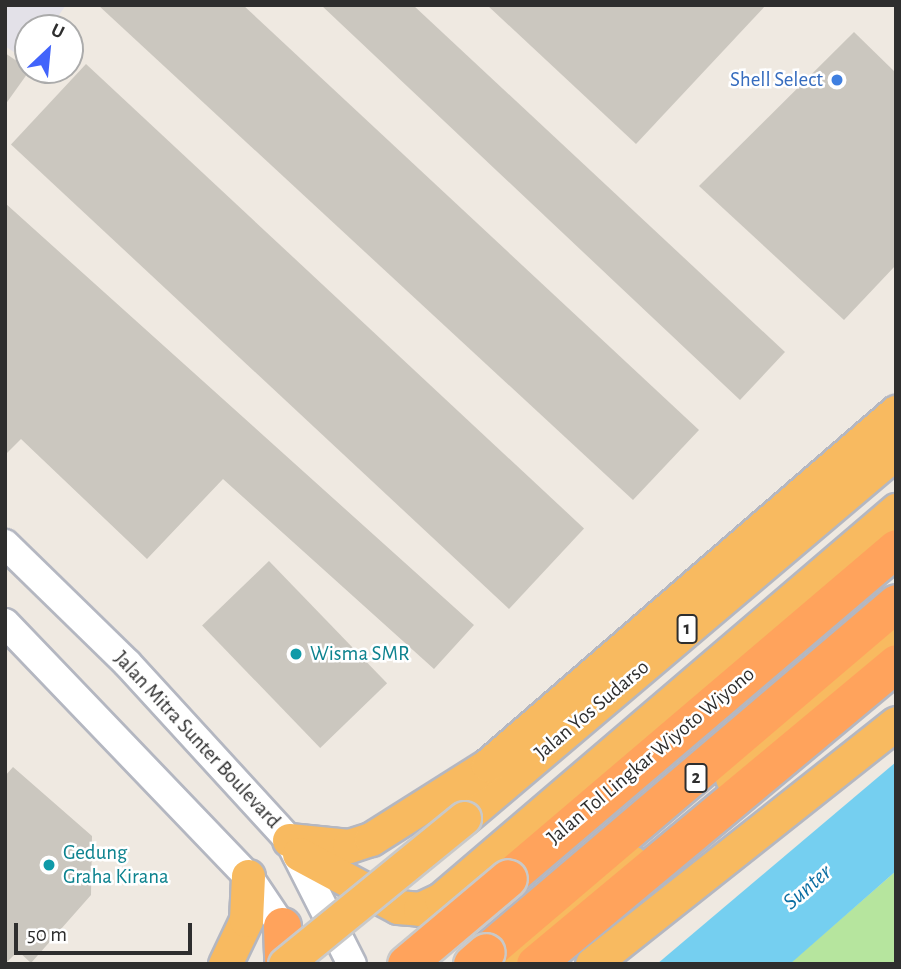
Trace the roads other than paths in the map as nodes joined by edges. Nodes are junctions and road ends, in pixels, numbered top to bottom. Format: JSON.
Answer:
{"nodes":[{"id":1,"x":896,"y":412,"type":"edge"},
{"id":2,"x":896,"y":452,"type":"edge"},
{"id":3,"x":890,"y":523,"type":"edge"},
{"id":4,"x":5,"y":544,"type":"edge"},
{"id":5,"x":896,"y":603,"type":"edge"},
{"id":6,"x":5,"y":623,"type":"edge"},
{"id":7,"x":896,"y":634,"type":"edge"},
{"id":8,"x":891,"y":667,"type":"edge"},
{"id":9,"x":896,"y":723,"type":"edge"},
{"id":10,"x":294,"y":847,"type":"junction"},
{"id":11,"x":248,"y":876,"type":"junction"},
{"id":12,"x":442,"y":899,"type":"junction"},
{"id":13,"x":282,"y":926,"type":"junction"},
{"id":14,"x":502,"y":963,"type":"edge"},
{"id":15,"x":225,"y":964,"type":"edge"},
{"id":16,"x":284,"y":964,"type":"edge"},
{"id":17,"x":307,"y":964,"type":"edge"},
{"id":18,"x":352,"y":964,"type":"edge"},
{"id":19,"x":406,"y":964,"type":"edge"},
{"id":20,"x":592,"y":964,"type":"edge"}],
"edges":[{"from":1,"to":10,"type":"highway"},
{"from":2,"to":16,"type":"highway","name":"Jalan Yos Sudarso","number":"1","bridge":true},
{"from":3,"to":12,"type":"highway"},
{"from":3,"to":19,"type":"highway","name":"Jalan Tol Lingkar Wiyoto Wiyono","number":"2","bridge":true},
{"from":4,"to":10,"type":"main road","name":"Jalan Mitra Sunter Boulevard"},
{"from":5,"to":14,"type":"highway","number":"2","bridge":true},
{"from":6,"to":11,"type":"main road"},
{"from":7,"to":14,"type":"highway"},
{"from":8,"to":14,"type":"highway"},
{"from":9,"to":20,"type":"highway"},
{"from":10,"to":12,"type":"highway"},
{"from":10,"to":18,"type":"main road","name":"Jalan Mitra Sunter Boulevard"},
{"from":11,"to":13,"type":"main road"},
{"from":11,"to":15,"type":"highway"},
{"from":12,"to":14,"type":"highway"},
{"from":13,"to":16,"type":"highway"},
{"from":13,"to":17,"type":"main road"}]}
